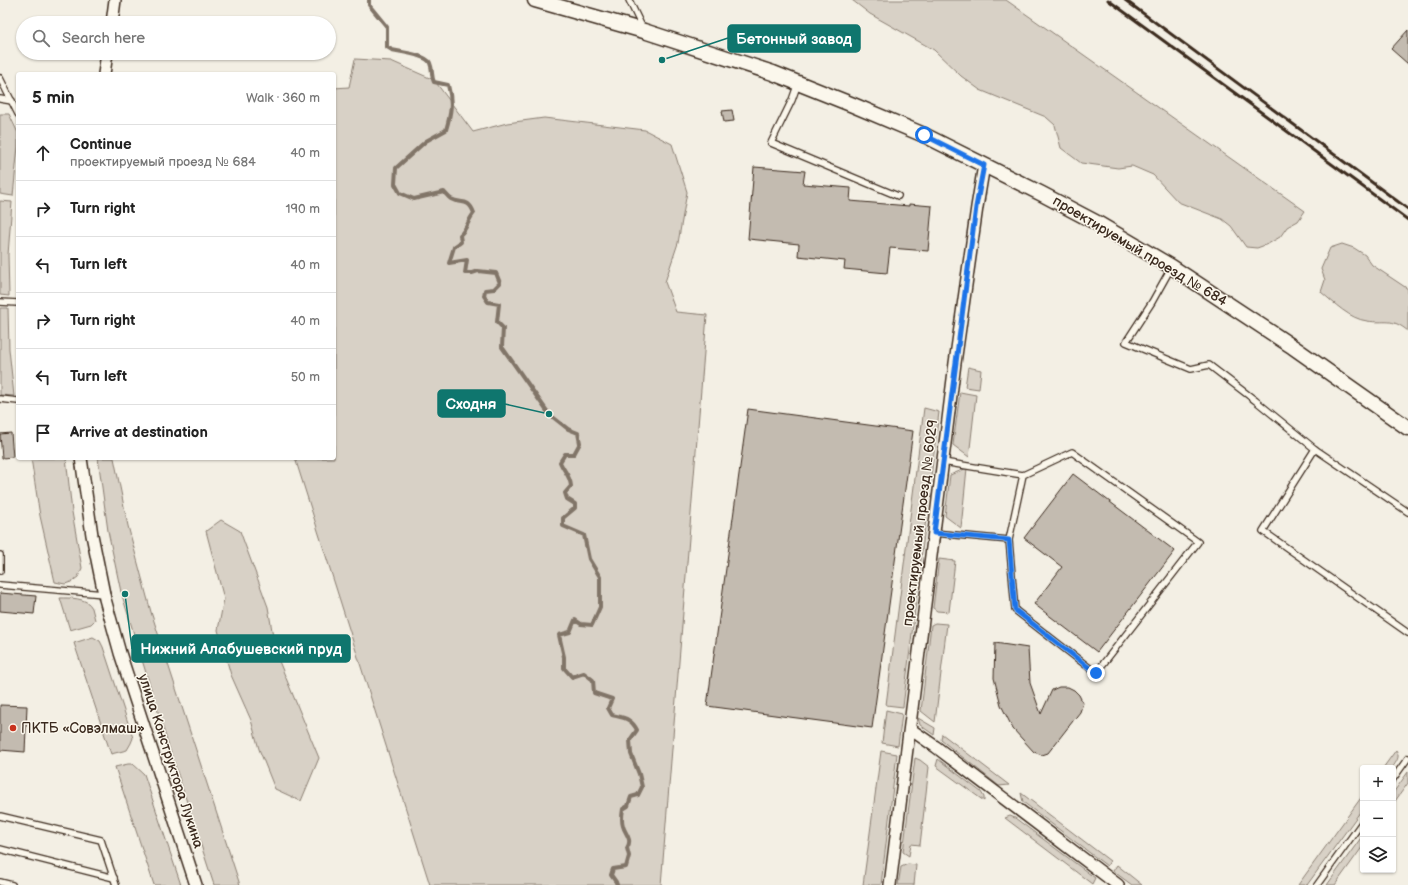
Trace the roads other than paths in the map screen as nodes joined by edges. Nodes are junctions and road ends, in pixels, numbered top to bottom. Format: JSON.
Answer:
{"nodes":[{"id":1,"x":114,"y":0,"type":"edge"},
{"id":2,"x":535,"y":0,"type":"edge"},
{"id":3,"x":628,"y":0,"type":"edge"},
{"id":4,"x":113,"y":16,"type":"edge"},
{"id":5,"x":644,"y":31,"type":"junction"},
{"id":6,"x":106,"y":60,"type":"edge"},
{"id":7,"x":104,"y":72,"type":"edge"},
{"id":8,"x":0,"y":78,"type":"edge"},
{"id":9,"x":798,"y":82,"type":"junction"},
{"id":10,"x":0,"y":99,"type":"edge"},
{"id":11,"x":12,"y":101,"type":"junction"},
{"id":12,"x":16,"y":110,"type":"edge"},
{"id":13,"x":984,"y":165,"type":"junction"},
{"id":14,"x":898,"y":196,"type":"dead end"},
{"id":15,"x":1172,"y":267,"type":"junction"},
{"id":16,"x":0,"y":302,"type":"edge"},
{"id":17,"x":16,"y":303,"type":"edge"},
{"id":18,"x":0,"y":399,"type":"edge"},
{"id":19,"x":16,"y":401,"type":"edge"},
{"id":20,"x":1408,"y":428,"type":"edge"},
{"id":21,"x":1315,"y":449,"type":"junction"},
{"id":22,"x":82,"y":460,"type":"edge"},
{"id":23,"x":943,"y":462,"type":"junction"},
{"id":24,"x":1023,"y":475,"type":"junction"},
{"id":25,"x":1408,"y":512,"type":"edge"},
{"id":26,"x":934,"y":533,"type":"junction"},
{"id":27,"x":1009,"y":540,"type":"junction"},
{"id":28,"x":0,"y":556,"type":"edge"},
{"id":29,"x":0,"y":571,"type":"edge"},
{"id":30,"x":0,"y":585,"type":"edge"},
{"id":31,"x":104,"y":594,"type":"junction"},
{"id":32,"x":1408,"y":633,"type":"edge"},
{"id":33,"x":910,"y":729,"type":"junction"},
{"id":34,"x":1408,"y":758,"type":"edge"},
{"id":35,"x":1396,"y":775,"type":"edge"},
{"id":36,"x":0,"y":816,"type":"edge"},
{"id":37,"x":1360,"y":825,"type":"edge"},
{"id":38,"x":0,"y":849,"type":"edge"},
{"id":39,"x":114,"y":878,"type":"junction"},
{"id":40,"x":0,"y":882,"type":"edge"},
{"id":41,"x":12,"y":885,"type":"edge"},
{"id":42,"x":116,"y":885,"type":"edge"},
{"id":43,"x":196,"y":885,"type":"edge"},
{"id":44,"x":890,"y":885,"type":"edge"},
{"id":45,"x":1118,"y":885,"type":"edge"},
{"id":46,"x":1317,"y":885,"type":"edge"}],
"edges":[{"from":1,"to":4,"type":"street"},
{"from":2,"to":5,"type":"street","name":"проектируемый проезд № 684"},
{"from":3,"to":5,"type":"lane"},
{"from":5,"to":9,"type":"street","name":"проектируемый проезд № 684"},
{"from":6,"to":7,"type":"street"},
{"from":8,"to":11,"type":"lane"},
{"from":9,"to":13,"type":"street","name":"проектируемый проезд № 684"},
{"from":9,"to":14,"type":"lane"},
{"from":10,"to":11,"type":"lane"},
{"from":11,"to":12,"type":"lane"},
{"from":13,"to":15,"type":"street","name":"проектируемый проезд № 684"},
{"from":13,"to":23,"type":"street","name":"проектируемый проезд № 6029"},
{"from":15,"to":20,"type":"street","name":"проектируемый проезд № 684"},
{"from":15,"to":21,"type":"lane"},
{"from":16,"to":17,"type":"lane"},
{"from":18,"to":19,"type":"lane"},
{"from":21,"to":25,"type":"lane"},
{"from":21,"to":32,"type":"lane"},
{"from":22,"to":31,"type":"street","name":"улица Конструктора Лукина"},
{"from":23,"to":24,"type":"lane"},
{"from":23,"to":26,"type":"street","name":"проектируемый проезд № 6029"},
{"from":24,"to":27,"type":"lane"},
{"from":24,"to":27,"type":"lane"},
{"from":26,"to":27,"type":"lane"},
{"from":26,"to":33,"type":"street","name":"проектируемый проезд № 6029"},
{"from":28,"to":29,"type":"lane"},
{"from":30,"to":31,"type":"lane"},
{"from":31,"to":43,"type":"street","name":"улица Конструктора Лукина"},
{"from":33,"to":44,"type":"street","name":"проектируемый проезд № 6029"},
{"from":33,"to":45,"type":"street"},
{"from":34,"to":35,"type":"lane"},
{"from":36,"to":39,"type":"lane"},
{"from":37,"to":46,"type":"lane"},
{"from":38,"to":39,"type":"lane"},
{"from":39,"to":42,"type":"lane"},
{"from":40,"to":41,"type":"lane"}]}
